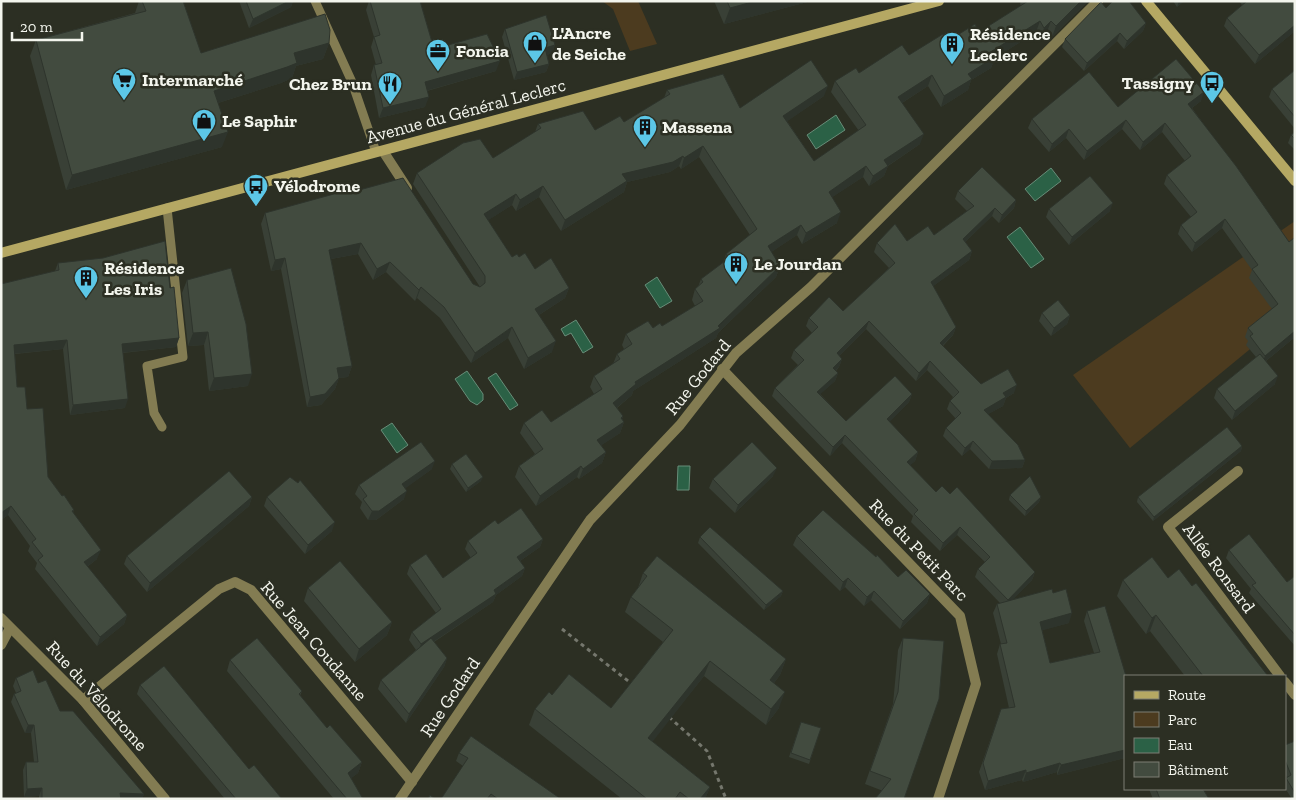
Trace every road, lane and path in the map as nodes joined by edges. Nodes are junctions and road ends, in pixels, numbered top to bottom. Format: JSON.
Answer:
{"nodes":[{"id":1,"x":315,"y":1,"type":"edge"},
{"id":2,"x":940,"y":1,"type":"edge"},
{"id":3,"x":1098,"y":1,"type":"edge"},
{"id":4,"x":1146,"y":1,"type":"edge"},
{"id":5,"x":379,"y":151,"type":"junction"},
{"id":6,"x":1295,"y":181,"type":"edge"},
{"id":7,"x":415,"y":200,"type":"edge"},
{"id":8,"x":167,"y":208,"type":"junction"},
{"id":9,"x":1,"y":253,"type":"edge"},
{"id":10,"x":722,"y":369,"type":"junction"},
{"id":11,"x":162,"y":427,"type":"dead end"},
{"id":12,"x":1238,"y":471,"type":"dead end"},
{"id":13,"x":1,"y":618,"type":"edge"},
{"id":14,"x":10,"y":628,"type":"junction"},
{"id":15,"x":562,"y":628,"type":"dead end"},
{"id":16,"x":1,"y":646,"type":"edge"},
{"id":17,"x":1279,"y":675,"type":"edge"},
{"id":18,"x":1286,"y":683,"type":"edge"},
{"id":19,"x":638,"y":690,"type":"edge"},
{"id":20,"x":1295,"y":695,"type":"edge"},
{"id":21,"x":83,"y":700,"type":"junction"},
{"id":22,"x":666,"y":714,"type":"edge"},
{"id":23,"x":412,"y":782,"type":"junction"},
{"id":24,"x":165,"y":799,"type":"edge"},
{"id":25,"x":400,"y":799,"type":"edge"},
{"id":26,"x":726,"y":799,"type":"edge"},
{"id":27,"x":938,"y":799,"type":"edge"}],
"edges":[{"from":1,"to":5,"type":"lane"},
{"from":2,"to":5,"type":"main road","name":"Avenue du Général Leclerc"},
{"from":3,"to":10,"type":"street","name":"Rue Godard"},
{"from":4,"to":6,"type":"main road"},
{"from":5,"to":7,"type":"street"},
{"from":5,"to":8,"type":"main road","name":"Avenue du Général Leclerc"},
{"from":8,"to":9,"type":"main road","name":"Avenue du Général Leclerc"},
{"from":8,"to":11,"type":"lane"},
{"from":10,"to":23,"type":"street","name":"Rue Godard"},
{"from":10,"to":27,"type":"street","name":"Rue du Petit Parc"},
{"from":12,"to":17,"type":"street","name":"Allée Ronsard"},
{"from":13,"to":14,"type":"street","name":"Rue du Vélodrome"},
{"from":14,"to":16,"type":"street"},
{"from":14,"to":21,"type":"street","name":"Rue du Vélodrome"},
{"from":15,"to":19,"type":"path"},
{"from":18,"to":20,"type":"street"},
{"from":21,"to":23,"type":"street","name":"Rue Jean Coudanne"},
{"from":21,"to":24,"type":"street","name":"Rue du Vélodrome"},
{"from":22,"to":26,"type":"path"},
{"from":23,"to":25,"type":"street","name":"Rue Godard"}]}
